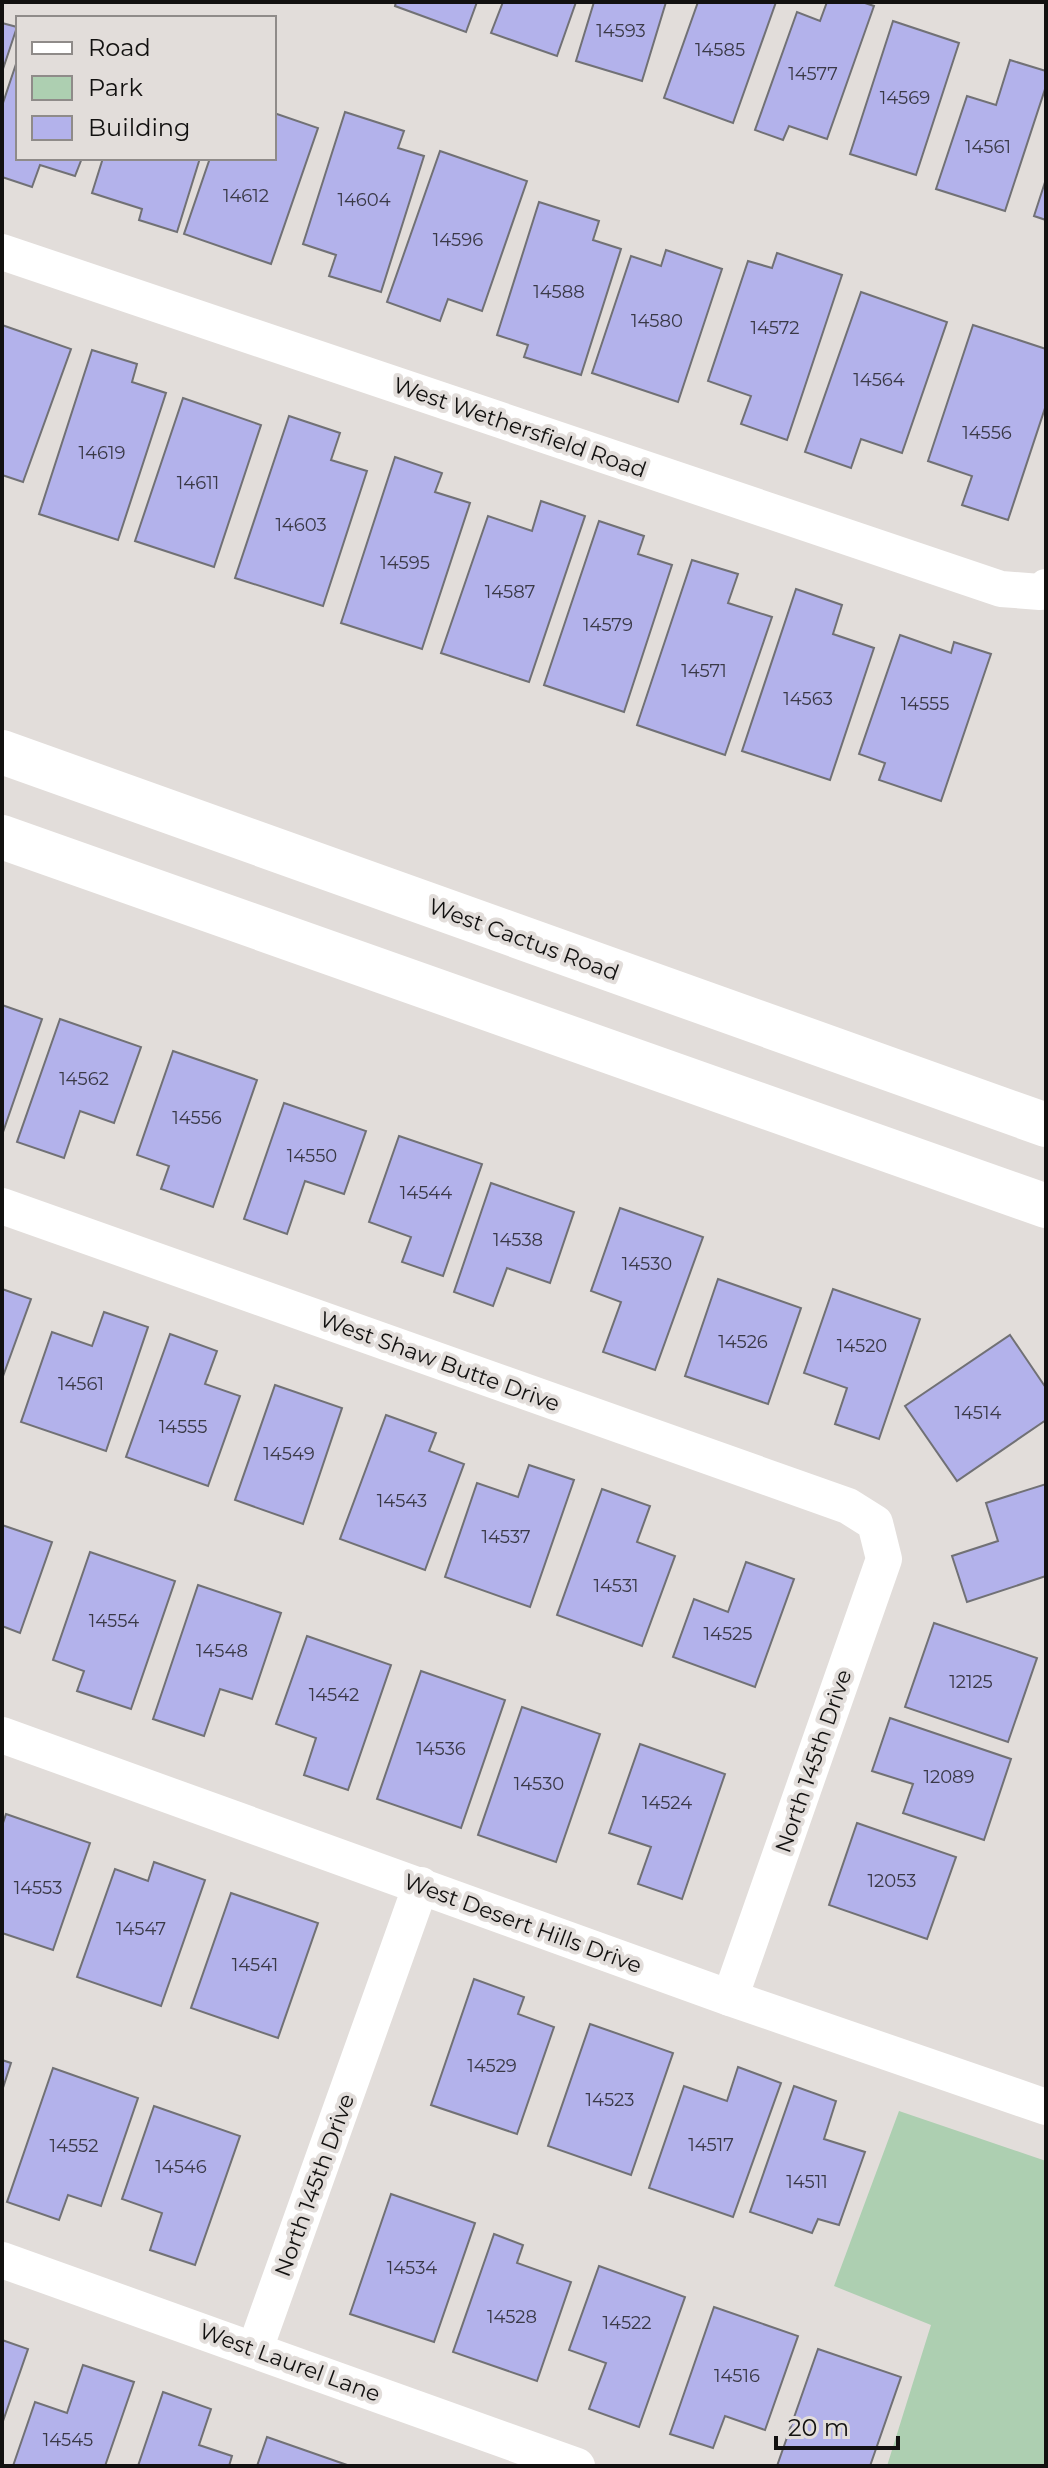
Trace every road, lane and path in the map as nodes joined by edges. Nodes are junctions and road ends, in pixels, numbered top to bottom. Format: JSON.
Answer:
{"nodes":[{"id":1,"x":2,"y":252,"type":"edge"},
{"id":2,"x":1043,"y":590,"type":"edge"},
{"id":3,"x":2,"y":752,"type":"edge"},
{"id":4,"x":2,"y":837,"type":"edge"},
{"id":5,"x":1046,"y":1125,"type":"edge"},
{"id":6,"x":2,"y":1206,"type":"edge"},
{"id":7,"x":1046,"y":1206,"type":"edge"},
{"id":8,"x":875,"y":1523,"type":"joint"},
{"id":9,"x":2,"y":1735,"type":"edge"},
{"id":10,"x":421,"y":1885,"type":"junction"},
{"id":11,"x":730,"y":1998,"type":"junction"},
{"id":12,"x":1046,"y":2107,"type":"edge"},
{"id":13,"x":2,"y":2260,"type":"edge"},
{"id":14,"x":255,"y":2349,"type":"junction"},
{"id":15,"x":577,"y":2466,"type":"edge"}],
"edges":[{"from":1,"to":2,"type":"street","name":"West Wethersfield Road"},
{"from":3,"to":5,"type":"main road","name":"West Cactus Road"},
{"from":4,"to":7,"type":"main road"},
{"from":6,"to":8,"type":"street","name":"West Shaw Butte Drive"},
{"from":8,"to":11,"type":"street","name":"North 145th Drive"},
{"from":9,"to":10,"type":"street","name":"West Desert Hills Drive"},
{"from":10,"to":11,"type":"street","name":"West Desert Hills Drive"},
{"from":10,"to":14,"type":"street","name":"North 145th Drive"},
{"from":11,"to":12,"type":"street","name":"West Desert Hills Drive"},
{"from":13,"to":14,"type":"street","name":"West Laurel Lane"},
{"from":14,"to":15,"type":"street","name":"West Laurel Lane"}]}
